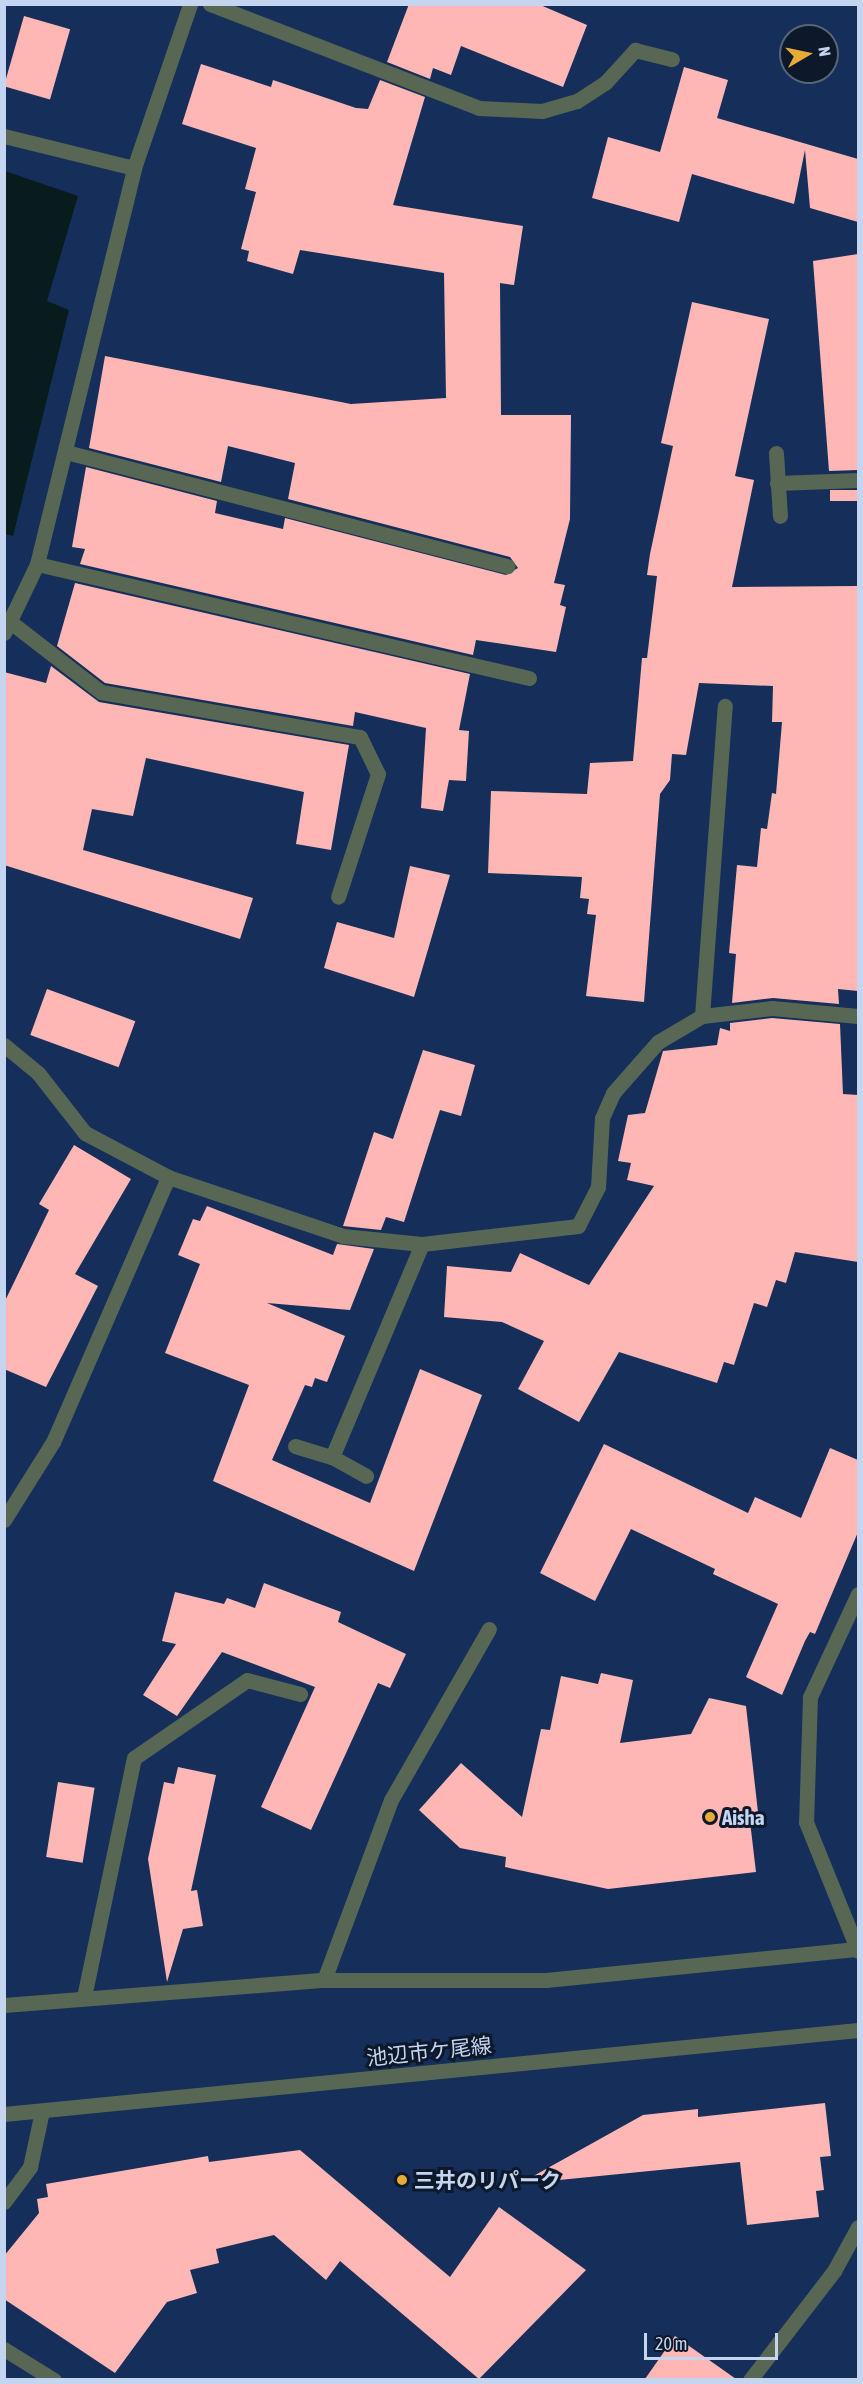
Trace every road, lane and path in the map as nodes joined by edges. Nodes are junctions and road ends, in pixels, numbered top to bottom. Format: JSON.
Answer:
{"nodes":[{"id":1,"x":190,"y":4,"type":"edge"},
{"id":2,"x":210,"y":4,"type":"edge"},
{"id":3,"x":672,"y":59,"type":"dead end"},
{"id":4,"x":4,"y":136,"type":"edge"},
{"id":5,"x":134,"y":168,"type":"junction"},
{"id":6,"x":66,"y":452,"type":"junction"},
{"id":7,"x":776,"y":453,"type":"dead end"},
{"id":8,"x":858,"y":480,"type":"edge"},
{"id":9,"x":777,"y":483,"type":"junction"},
{"id":10,"x":780,"y":516,"type":"dead end"},
{"id":11,"x":37,"y":564,"type":"junction"},
{"id":12,"x":508,"y":566,"type":"dead end"},
{"id":13,"x":9,"y":629,"type":"edge"},
{"id":14,"x":529,"y":678,"type":"dead end"},
{"id":15,"x":725,"y":706,"type":"dead end"},
{"id":16,"x":338,"y":897,"type":"dead end"},
{"id":17,"x":702,"y":1016,"type":"junction"},
{"id":18,"x":858,"y":1016,"type":"edge"},
{"id":19,"x":4,"y":1045,"type":"edge"},
{"id":20,"x":168,"y":1177,"type":"junction"},
{"id":21,"x":422,"y":1244,"type":"junction"},
{"id":22,"x":295,"y":1446,"type":"dead end"},
{"id":23,"x":332,"y":1457,"type":"junction"},
{"id":24,"x":366,"y":1476,"type":"dead end"},
{"id":25,"x":4,"y":1520,"type":"edge"},
{"id":26,"x":858,"y":1594,"type":"edge"},
{"id":27,"x":489,"y":1629,"type":"dead end"},
{"id":28,"x":300,"y":1694,"type":"dead end"},
{"id":29,"x":858,"y":1949,"type":"edge"},
{"id":30,"x":324,"y":1980,"type":"junction"},
{"id":31,"x":84,"y":1997,"type":"junction"},
{"id":32,"x":4,"y":2005,"type":"edge"},
{"id":33,"x":858,"y":2030,"type":"edge"},
{"id":34,"x":42,"y":2111,"type":"junction"},
{"id":35,"x":4,"y":2114,"type":"edge"},
{"id":36,"x":4,"y":2202,"type":"edge"},
{"id":37,"x":858,"y":2227,"type":"edge"},
{"id":38,"x":4,"y":2349,"type":"edge"},
{"id":39,"x":54,"y":2379,"type":"edge"},
{"id":40,"x":750,"y":2379,"type":"edge"}],
"edges":[{"from":1,"to":5,"type":"street"},
{"from":2,"to":3,"type":"street"},
{"from":4,"to":5,"type":"street"},
{"from":5,"to":6,"type":"street"},
{"from":6,"to":11,"type":"street"},
{"from":6,"to":12,"type":"street"},
{"from":7,"to":9,"type":"street"},
{"from":8,"to":9,"type":"street"},
{"from":9,"to":10,"type":"street"},
{"from":11,"to":13,"type":"street"},
{"from":11,"to":14,"type":"street"},
{"from":13,"to":16,"type":"street"},
{"from":15,"to":17,"type":"street"},
{"from":17,"to":18,"type":"street"},
{"from":17,"to":21,"type":"street"},
{"from":19,"to":20,"type":"street"},
{"from":20,"to":21,"type":"street"},
{"from":20,"to":25,"type":"street"},
{"from":21,"to":23,"type":"street"},
{"from":22,"to":23,"type":"street"},
{"from":23,"to":24,"type":"street"},
{"from":26,"to":29,"type":"street"},
{"from":27,"to":30,"type":"street"},
{"from":28,"to":31,"type":"street"},
{"from":29,"to":30,"type":"street"},
{"from":30,"to":31,"type":"street"},
{"from":31,"to":32,"type":"street"},
{"from":33,"to":34,"type":"street","name":"池辺市ケ尾線"},
{"from":34,"to":35,"type":"street","name":"池辺市ケ尾線"},
{"from":34,"to":36,"type":"street"},
{"from":37,"to":40,"type":"street"},
{"from":38,"to":39,"type":"street"}]}
